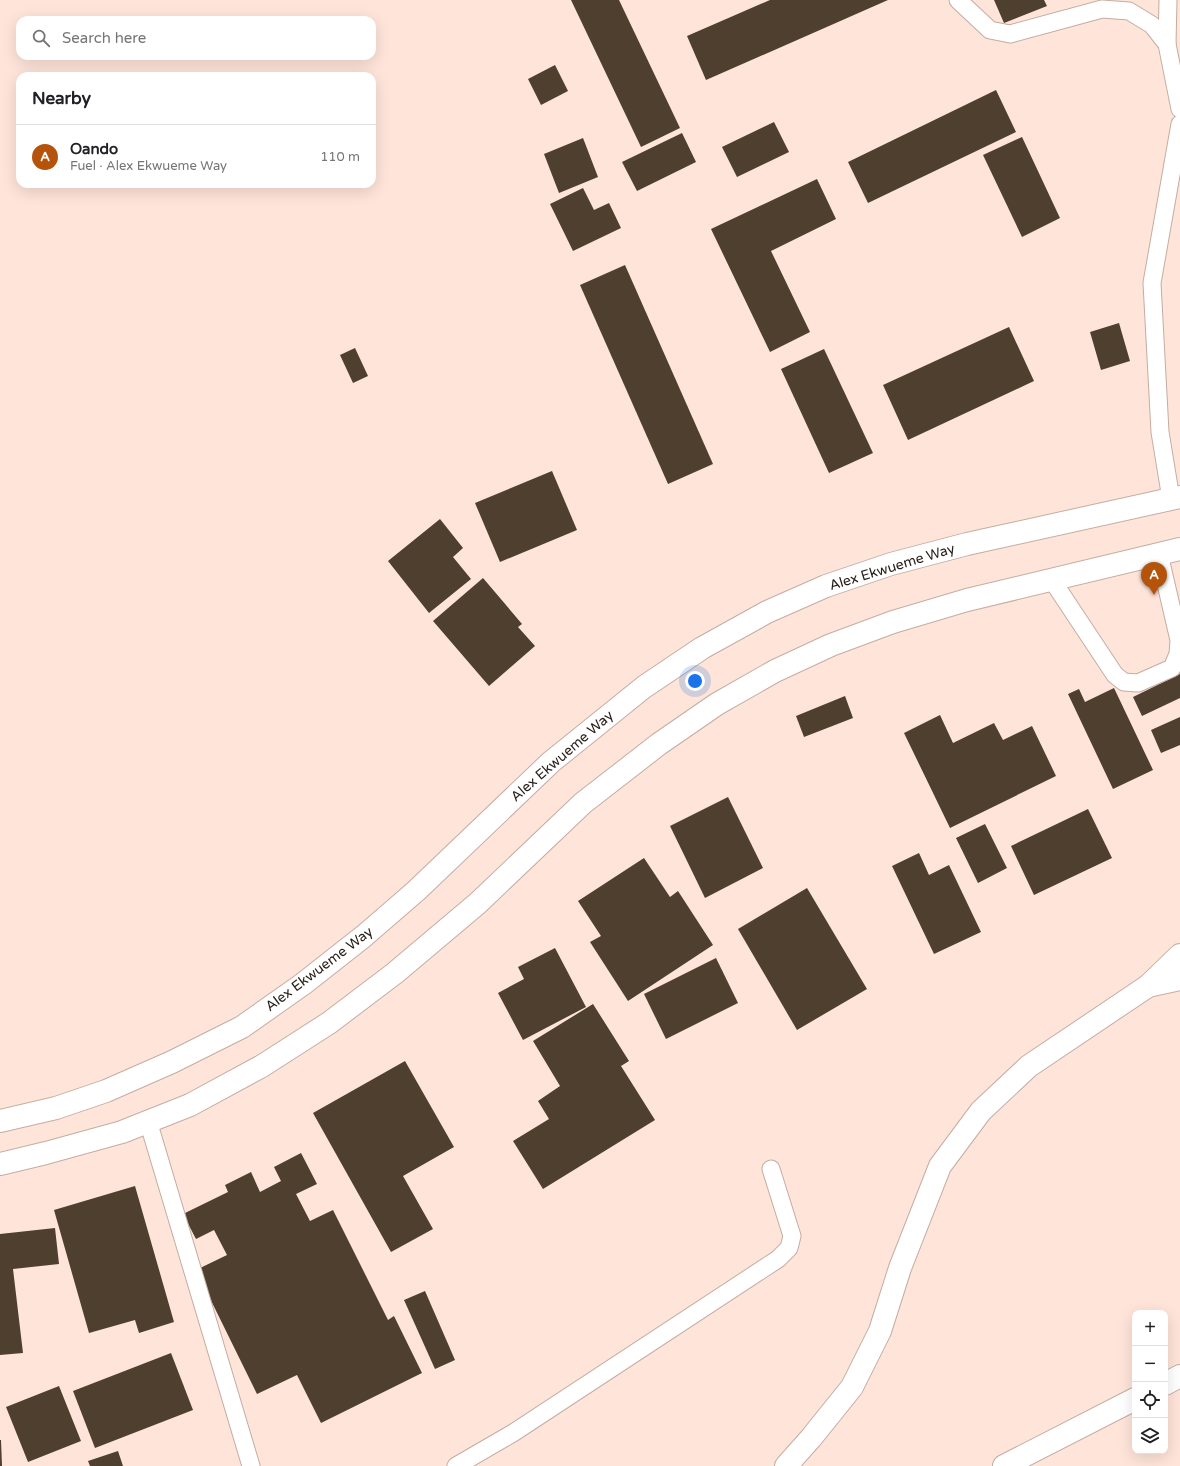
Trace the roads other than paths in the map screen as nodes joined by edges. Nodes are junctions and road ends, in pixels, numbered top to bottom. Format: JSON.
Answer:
{"nodes":[{"id":1,"x":958,"y":0,"type":"edge"},
{"id":2,"x":1168,"y":0,"type":"edge"},
{"id":3,"x":1167,"y":44,"type":"junction"},
{"id":4,"x":1180,"y":109,"type":"edge"},
{"id":5,"x":1180,"y":124,"type":"edge"},
{"id":6,"x":1176,"y":498,"type":"edge"},
{"id":7,"x":1180,"y":549,"type":"edge"},
{"id":8,"x":1159,"y":554,"type":"junction"},
{"id":9,"x":1052,"y":580,"type":"junction"},
{"id":10,"x":1180,"y":955,"type":"edge"},
{"id":11,"x":1180,"y":979,"type":"edge"},
{"id":12,"x":1148,"y":986,"type":"junction"},
{"id":13,"x":0,"y":1121,"type":"edge"},
{"id":14,"x":148,"y":1121,"type":"junction"},
{"id":15,"x":0,"y":1164,"type":"edge"},
{"id":16,"x":771,"y":1169,"type":"dead end"},
{"id":17,"x":1180,"y":1376,"type":"edge"},
{"id":18,"x":1168,"y":1382,"type":"edge"},
{"id":19,"x":1132,"y":1401,"type":"edge"},
{"id":20,"x":251,"y":1466,"type":"edge"},
{"id":21,"x":456,"y":1466,"type":"edge"},
{"id":22,"x":786,"y":1466,"type":"edge"},
{"id":23,"x":1004,"y":1466,"type":"edge"}],
"edges":[{"from":1,"to":3,"type":"lane"},
{"from":2,"to":3,"type":"lane"},
{"from":3,"to":4,"type":"lane"},
{"from":5,"to":6,"type":"lane"},
{"from":6,"to":13,"type":"street","name":"Alex Ekwueme Way"},
{"from":7,"to":8,"type":"street"},
{"from":8,"to":9,"type":"street"},
{"from":8,"to":9,"type":"lane"},
{"from":9,"to":14,"type":"street"},
{"from":10,"to":12,"type":"street"},
{"from":11,"to":12,"type":"street"},
{"from":12,"to":22,"type":"street"},
{"from":14,"to":15,"type":"street"},
{"from":14,"to":20,"type":"lane"},
{"from":16,"to":21,"type":"lane"},
{"from":17,"to":18,"type":"street"},
{"from":19,"to":23,"type":"street"}]}
